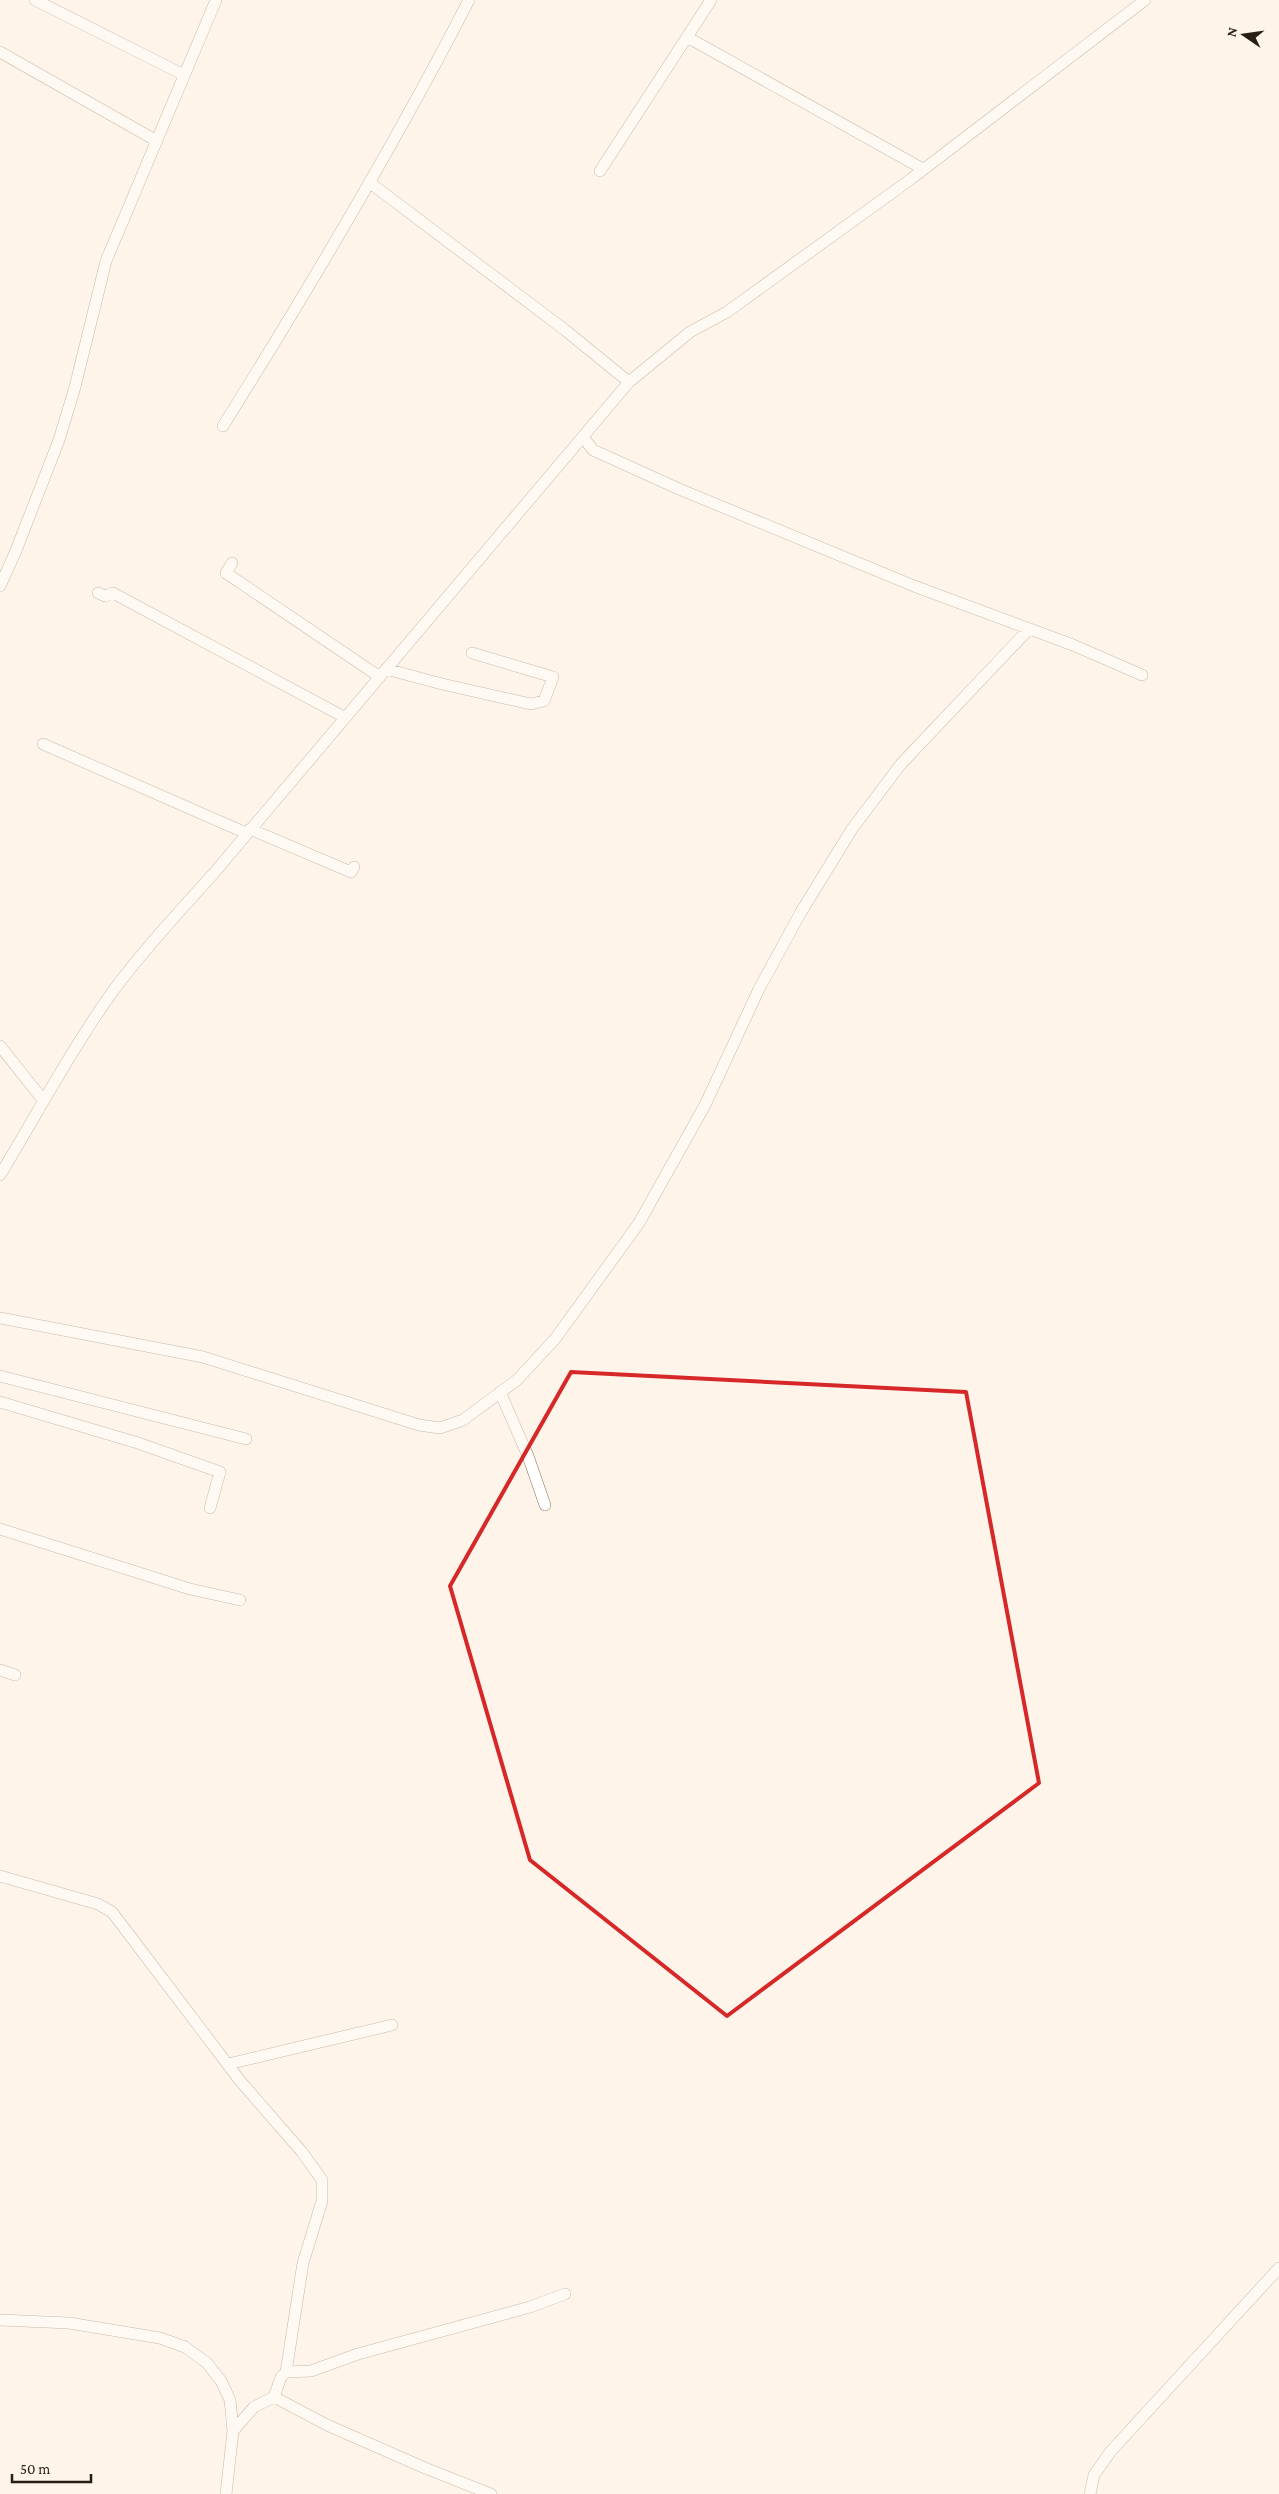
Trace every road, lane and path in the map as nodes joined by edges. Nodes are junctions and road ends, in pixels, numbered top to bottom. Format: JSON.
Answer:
{"nodes":[{"id":1,"x":36,"y":0,"type":"edge"},
{"id":2,"x":216,"y":0,"type":"edge"},
{"id":3,"x":469,"y":0,"type":"edge"},
{"id":4,"x":711,"y":0,"type":"edge"},
{"id":5,"x":1146,"y":0,"type":"edge"},
{"id":6,"x":686,"y":37,"type":"junction"},
{"id":7,"x":0,"y":52,"type":"edge"},
{"id":8,"x":184,"y":75,"type":"junction"},
{"id":9,"x":157,"y":141,"type":"junction"},
{"id":10,"x":923,"y":169,"type":"junction"},
{"id":11,"x":600,"y":171,"type":"dead end"},
{"id":12,"x":369,"y":182,"type":"junction"},
{"id":13,"x":629,"y":382,"type":"junction"},
{"id":14,"x":223,"y":426,"type":"dead end"},
{"id":15,"x":583,"y":437,"type":"junction"},
{"id":16,"x":232,"y":563,"type":"dead end"},
{"id":17,"x":0,"y":586,"type":"edge"},
{"id":18,"x":98,"y":593,"type":"dead end"},
{"id":19,"x":1029,"y":629,"type":"junction"},
{"id":20,"x":472,"y":653,"type":"dead end"},
{"id":21,"x":383,"y":673,"type":"junction"},
{"id":22,"x":1142,"y":675,"type":"dead end"},
{"id":23,"x":344,"y":717,"type":"junction"},
{"id":24,"x":43,"y":744,"type":"dead end"},
{"id":25,"x":248,"y":831,"type":"junction"},
{"id":26,"x":354,"y":867,"type":"dead end"},
{"id":27,"x":0,"y":1046,"type":"edge"},
{"id":28,"x":42,"y":1100,"type":"junction"},
{"id":29,"x":0,"y":1175,"type":"edge"},
{"id":30,"x":0,"y":1318,"type":"edge"},
{"id":31,"x":0,"y":1376,"type":"edge"},
{"id":32,"x":500,"y":1392,"type":"junction"},
{"id":33,"x":0,"y":1402,"type":"edge"},
{"id":34,"x":246,"y":1438,"type":"dead end"},
{"id":35,"x":545,"y":1505,"type":"dead end"},
{"id":36,"x":210,"y":1508,"type":"dead end"},
{"id":37,"x":0,"y":1529,"type":"edge"},
{"id":38,"x":240,"y":1600,"type":"dead end"},
{"id":39,"x":0,"y":1670,"type":"edge"},
{"id":40,"x":15,"y":1675,"type":"dead end"},
{"id":41,"x":0,"y":1876,"type":"edge"},
{"id":42,"x":392,"y":2025,"type":"dead end"},
{"id":43,"x":228,"y":2064,"type":"junction"},
{"id":44,"x":1279,"y":2268,"type":"edge"},
{"id":45,"x":565,"y":2294,"type":"dead end"},
{"id":46,"x":0,"y":2320,"type":"edge"},
{"id":47,"x":286,"y":2372,"type":"junction"},
{"id":48,"x":274,"y":2397,"type":"junction"},
{"id":49,"x":233,"y":2432,"type":"junction"},
{"id":50,"x":226,"y":2494,"type":"edge"},
{"id":51,"x":490,"y":2494,"type":"edge"},
{"id":52,"x":1090,"y":2494,"type":"edge"}],
"edges":[{"from":1,"to":8,"type":"street"},
{"from":2,"to":8,"type":"street"},
{"from":3,"to":12,"type":"street"},
{"from":4,"to":6,"type":"street"},
{"from":5,"to":10,"type":"street"},
{"from":6,"to":10,"type":"street"},
{"from":6,"to":11,"type":"street"},
{"from":7,"to":9,"type":"street"},
{"from":8,"to":9,"type":"street"},
{"from":9,"to":17,"type":"street"},
{"from":10,"to":13,"type":"street"},
{"from":12,"to":13,"type":"street"},
{"from":12,"to":14,"type":"street"},
{"from":13,"to":15,"type":"street"},
{"from":15,"to":19,"type":"street"},
{"from":15,"to":21,"type":"street"},
{"from":16,"to":21,"type":"street"},
{"from":18,"to":23,"type":"street"},
{"from":19,"to":22,"type":"street"},
{"from":19,"to":32,"type":"street"},
{"from":20,"to":21,"type":"street"},
{"from":21,"to":23,"type":"street"},
{"from":23,"to":25,"type":"street"},
{"from":24,"to":25,"type":"street"},
{"from":25,"to":26,"type":"street"},
{"from":25,"to":28,"type":"street"},
{"from":27,"to":28,"type":"street"},
{"from":28,"to":29,"type":"street"},
{"from":30,"to":32,"type":"street"},
{"from":31,"to":34,"type":"street"},
{"from":32,"to":35,"type":"street"},
{"from":33,"to":36,"type":"street"},
{"from":37,"to":38,"type":"street"},
{"from":39,"to":40,"type":"street"},
{"from":41,"to":43,"type":"street"},
{"from":42,"to":43,"type":"street"},
{"from":43,"to":47,"type":"street"},
{"from":44,"to":52,"type":"street"},
{"from":45,"to":47,"type":"street"},
{"from":46,"to":49,"type":"street"},
{"from":47,"to":48,"type":"street"},
{"from":48,"to":49,"type":"street"},
{"from":48,"to":51,"type":"street"},
{"from":49,"to":50,"type":"street"}]}
